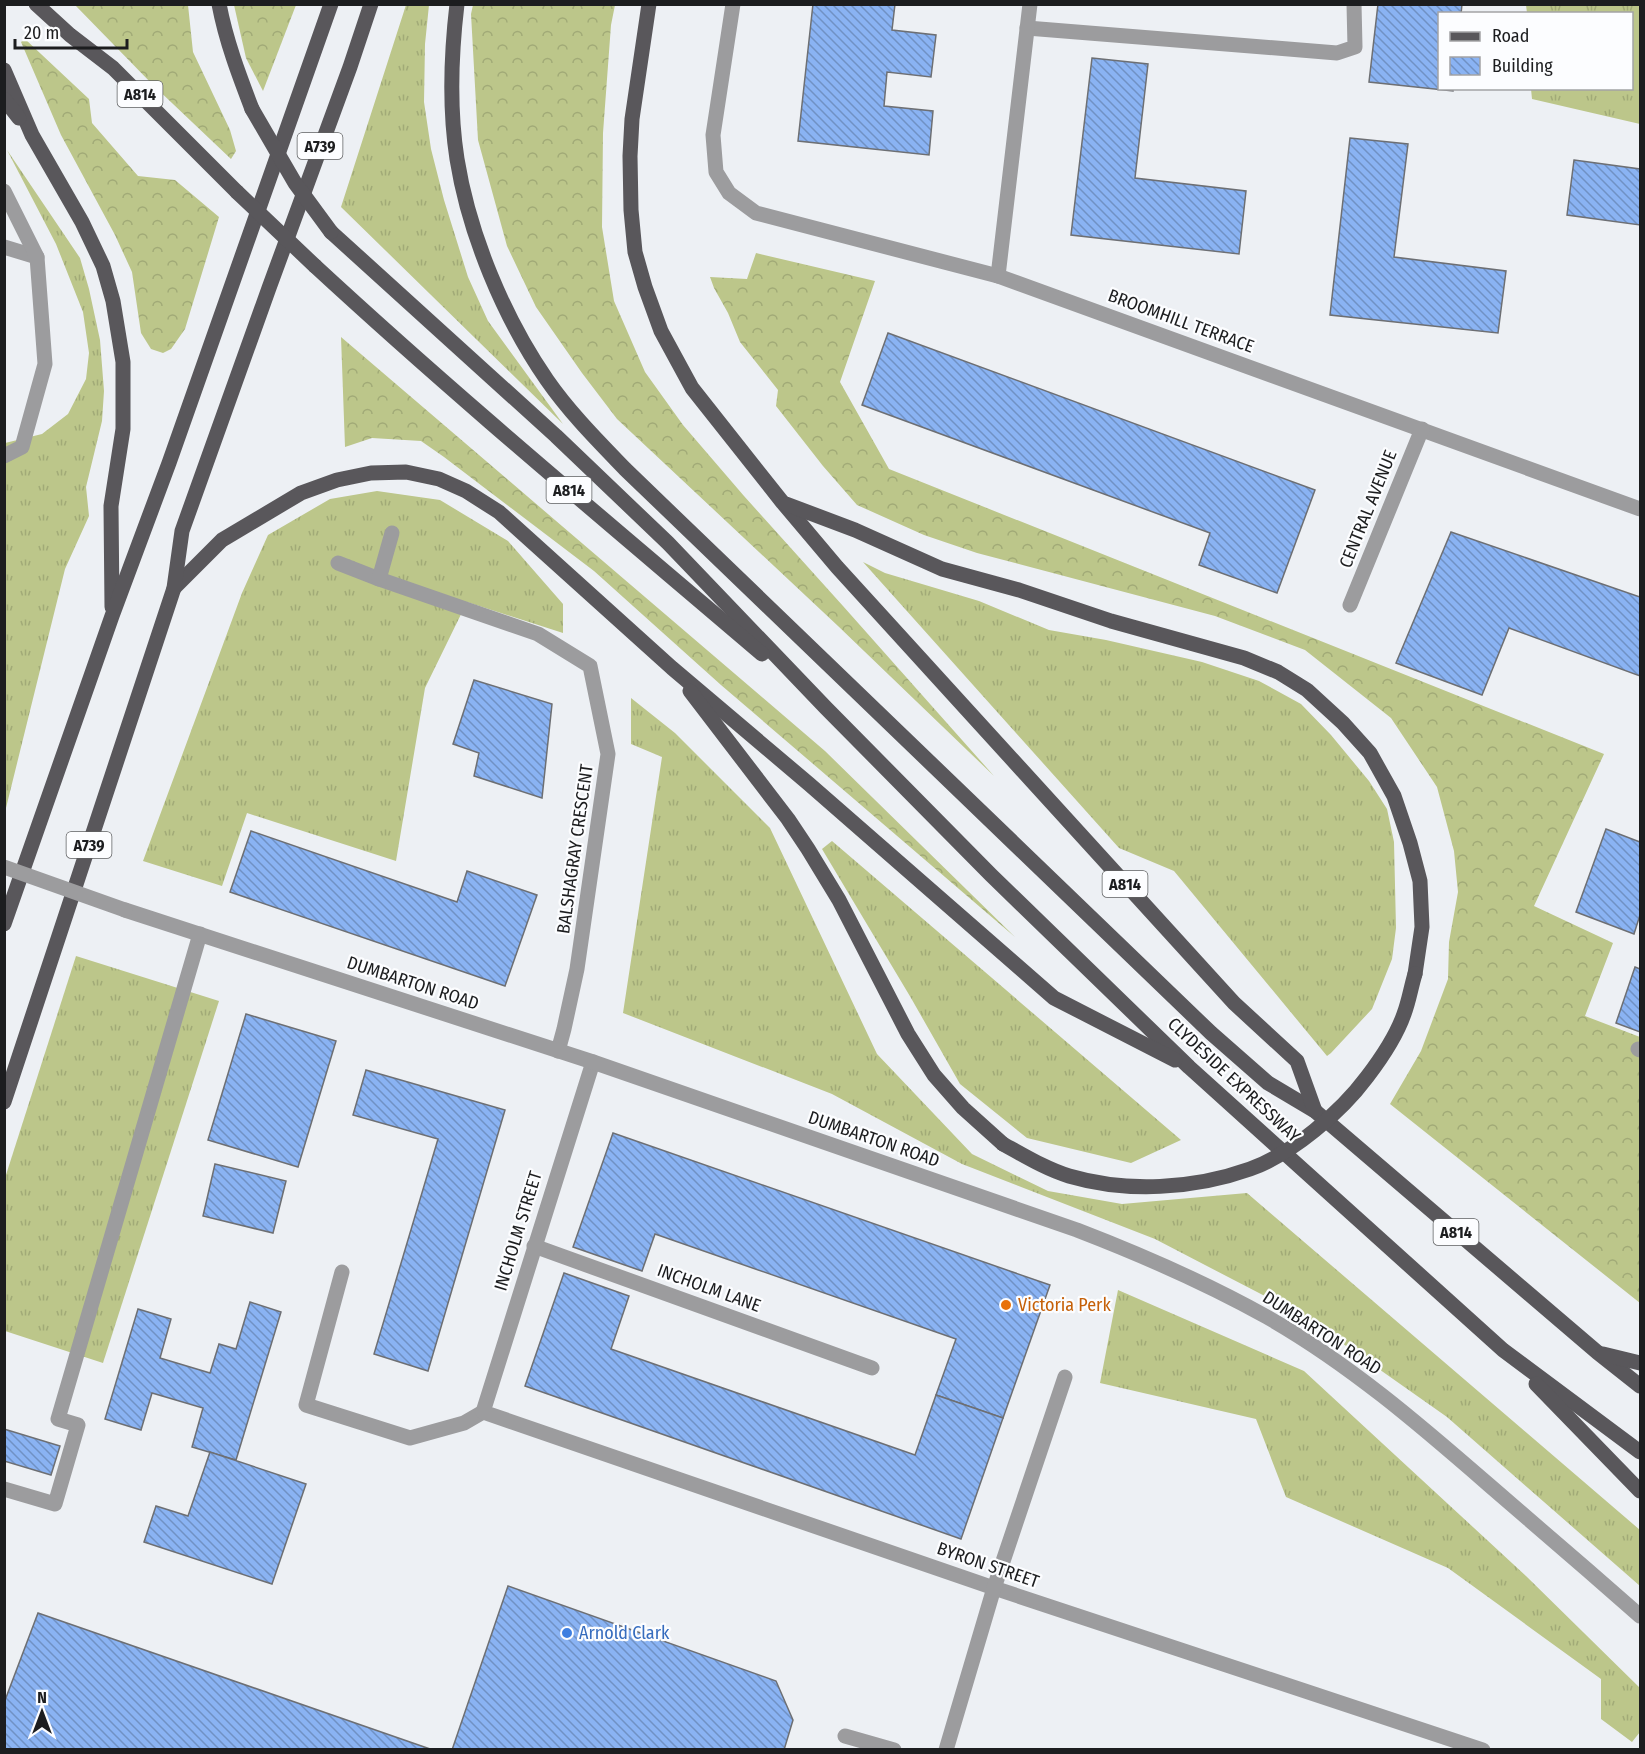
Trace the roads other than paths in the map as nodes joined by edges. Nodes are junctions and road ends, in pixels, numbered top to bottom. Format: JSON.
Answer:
{"nodes":[{"id":1,"x":36,"y":4,"type":"edge"},
{"id":2,"x":219,"y":4,"type":"edge"},
{"id":3,"x":332,"y":4,"type":"edge"},
{"id":4,"x":370,"y":4,"type":"edge"},
{"id":5,"x":457,"y":4,"type":"edge"},
{"id":6,"x":649,"y":4,"type":"edge"},
{"id":7,"x":733,"y":4,"type":"edge"},
{"id":8,"x":1030,"y":4,"type":"edge"},
{"id":9,"x":1354,"y":4,"type":"edge"},
{"id":10,"x":1027,"y":28,"type":"junction"},
{"id":11,"x":4,"y":70,"type":"edge"},
{"id":12,"x":4,"y":99,"type":"edge"},
{"id":13,"x":32,"y":135,"type":"junction"},
{"id":14,"x":4,"y":191,"type":"edge"},
{"id":15,"x":4,"y":247,"type":"edge"},
{"id":16,"x":37,"y":257,"type":"junction"},
{"id":17,"x":998,"y":276,"type":"junction"},
{"id":18,"x":1422,"y":429,"type":"junction"},
{"id":19,"x":4,"y":456,"type":"edge"},
{"id":20,"x":783,"y":503,"type":"junction"},
{"id":21,"x":1641,"y":509,"type":"edge"},
{"id":22,"x":392,"y":533,"type":"dead end"},
{"id":23,"x":338,"y":563,"type":"dead end"},
{"id":24,"x":379,"y":579,"type":"junction"},
{"id":25,"x":174,"y":588,"type":"junction"},
{"id":26,"x":1350,"y":605,"type":"dead end"},
{"id":27,"x":112,"y":616,"type":"junction"},
{"id":28,"x":672,"y":668,"type":"junction"},
{"id":29,"x":826,"y":708,"type":"junction"},
{"id":30,"x":4,"y":867,"type":"edge"},
{"id":31,"x":4,"y":924,"type":"edge"},
{"id":32,"x":200,"y":934,"type":"junction"},
{"id":33,"x":558,"y":1051,"type":"junction"},
{"id":34,"x":593,"y":1062,"type":"junction"},
{"id":35,"x":1189,"y":1066,"type":"junction"},
{"id":36,"x":4,"y":1102,"type":"edge"},
{"id":37,"x":1316,"y":1111,"type":"junction"},
{"id":38,"x":534,"y":1246,"type":"junction"},
{"id":39,"x":342,"y":1272,"type":"dead end"},
{"id":40,"x":1503,"y":1350,"type":"junction"},
{"id":41,"x":1597,"y":1353,"type":"junction"},
{"id":42,"x":1641,"y":1363,"type":"edge"},
{"id":43,"x":872,"y":1368,"type":"dead end"},
{"id":44,"x":1065,"y":1377,"type":"dead end"},
{"id":45,"x":1641,"y":1386,"type":"edge"},
{"id":46,"x":483,"y":1412,"type":"junction"},
{"id":47,"x":1641,"y":1452,"type":"edge"},
{"id":48,"x":4,"y":1489,"type":"edge"},
{"id":49,"x":1641,"y":1491,"type":"edge"},
{"id":50,"x":994,"y":1588,"type":"junction"},
{"id":51,"x":1641,"y":1616,"type":"edge"},
{"id":52,"x":845,"y":1736,"type":"dead end"},
{"id":53,"x":894,"y":1749,"type":"edge"},
{"id":54,"x":946,"y":1749,"type":"edge"},
{"id":55,"x":1483,"y":1749,"type":"edge"}],
"edges":[{"from":1,"to":29,"type":"main road","number":"A814","bridge":true},
{"from":2,"to":29,"type":"main road","bridge":true},
{"from":3,"to":27,"type":"main road","number":"A739"},
{"from":4,"to":25,"type":"main road","number":"A739"},
{"from":5,"to":37,"type":"main road","name":"CLYDESIDE EXPRESSWAY"},
{"from":6,"to":20,"type":"main road","number":"A814"},
{"from":7,"to":17,"type":"street","name":"BROOMHILL TERRACE"},
{"from":8,"to":10,"type":"street"},
{"from":9,"to":10,"type":"street"},
{"from":10,"to":17,"type":"street"},
{"from":11,"to":13,"type":"main road"},
{"from":12,"to":13,"type":"main road"},
{"from":13,"to":27,"type":"main road"},
{"from":14,"to":16,"type":"street"},
{"from":15,"to":16,"type":"street"},
{"from":16,"to":19,"type":"street"},
{"from":17,"to":18,"type":"street","name":"BROOMHILL TERRACE"},
{"from":18,"to":21,"type":"street","name":"BROOMHILL TERRACE"},
{"from":18,"to":26,"type":"street","name":"CENTRAL AVENUE"},
{"from":20,"to":28,"type":"main road","bridge":true},
{"from":20,"to":37,"type":"main road","number":"A814"},
{"from":22,"to":24,"type":"street"},
{"from":23,"to":24,"type":"street","name":"BALSHAGRAY CRESCENT"},
{"from":24,"to":33,"type":"street","name":"BALSHAGRAY CRESCENT"},
{"from":25,"to":28,"type":"main road"},
{"from":25,"to":36,"type":"main road","number":"A739"},
{"from":27,"to":31,"type":"main road","number":"A739"},
{"from":28,"to":35,"type":"main road"},
{"from":29,"to":35,"type":"main road","name":"CLYDESIDE EXPRESSWAY","number":"A814"},
{"from":30,"to":32,"type":"street","name":"DUMBARTON ROAD","bridge":true},
{"from":32,"to":33,"type":"street","name":"DUMBARTON ROAD"},
{"from":32,"to":48,"type":"street"},
{"from":33,"to":34,"type":"street","name":"DUMBARTON ROAD"},
{"from":34,"to":38,"type":"street","name":"INCHOLM STREET"},
{"from":34,"to":51,"type":"street","name":"DUMBARTON ROAD"},
{"from":35,"to":40,"type":"main road","name":"CLYDESIDE EXPRESSWAY","number":"A814"},
{"from":37,"to":41,"type":"main road","name":"CLYDESIDE EXPRESSWAY","number":"A814"},
{"from":38,"to":43,"type":"street","name":"INCHOLM LANE"},
{"from":38,"to":46,"type":"street","name":"INCHOLM STREET"},
{"from":39,"to":46,"type":"street"},
{"from":40,"to":47,"type":"main road","name":"CLYDESIDE EXPRESSWAY","number":"A814"},
{"from":40,"to":49,"type":"main road"},
{"from":41,"to":42,"type":"main road"},
{"from":41,"to":45,"type":"main road","name":"CLYDESIDE EXPRESSWAY","number":"A814"},
{"from":44,"to":50,"type":"street"},
{"from":46,"to":50,"type":"street","name":"BYRON STREET"},
{"from":50,"to":54,"type":"street"},
{"from":50,"to":55,"type":"street","name":"BYRON STREET"},
{"from":52,"to":53,"type":"street"}]}
